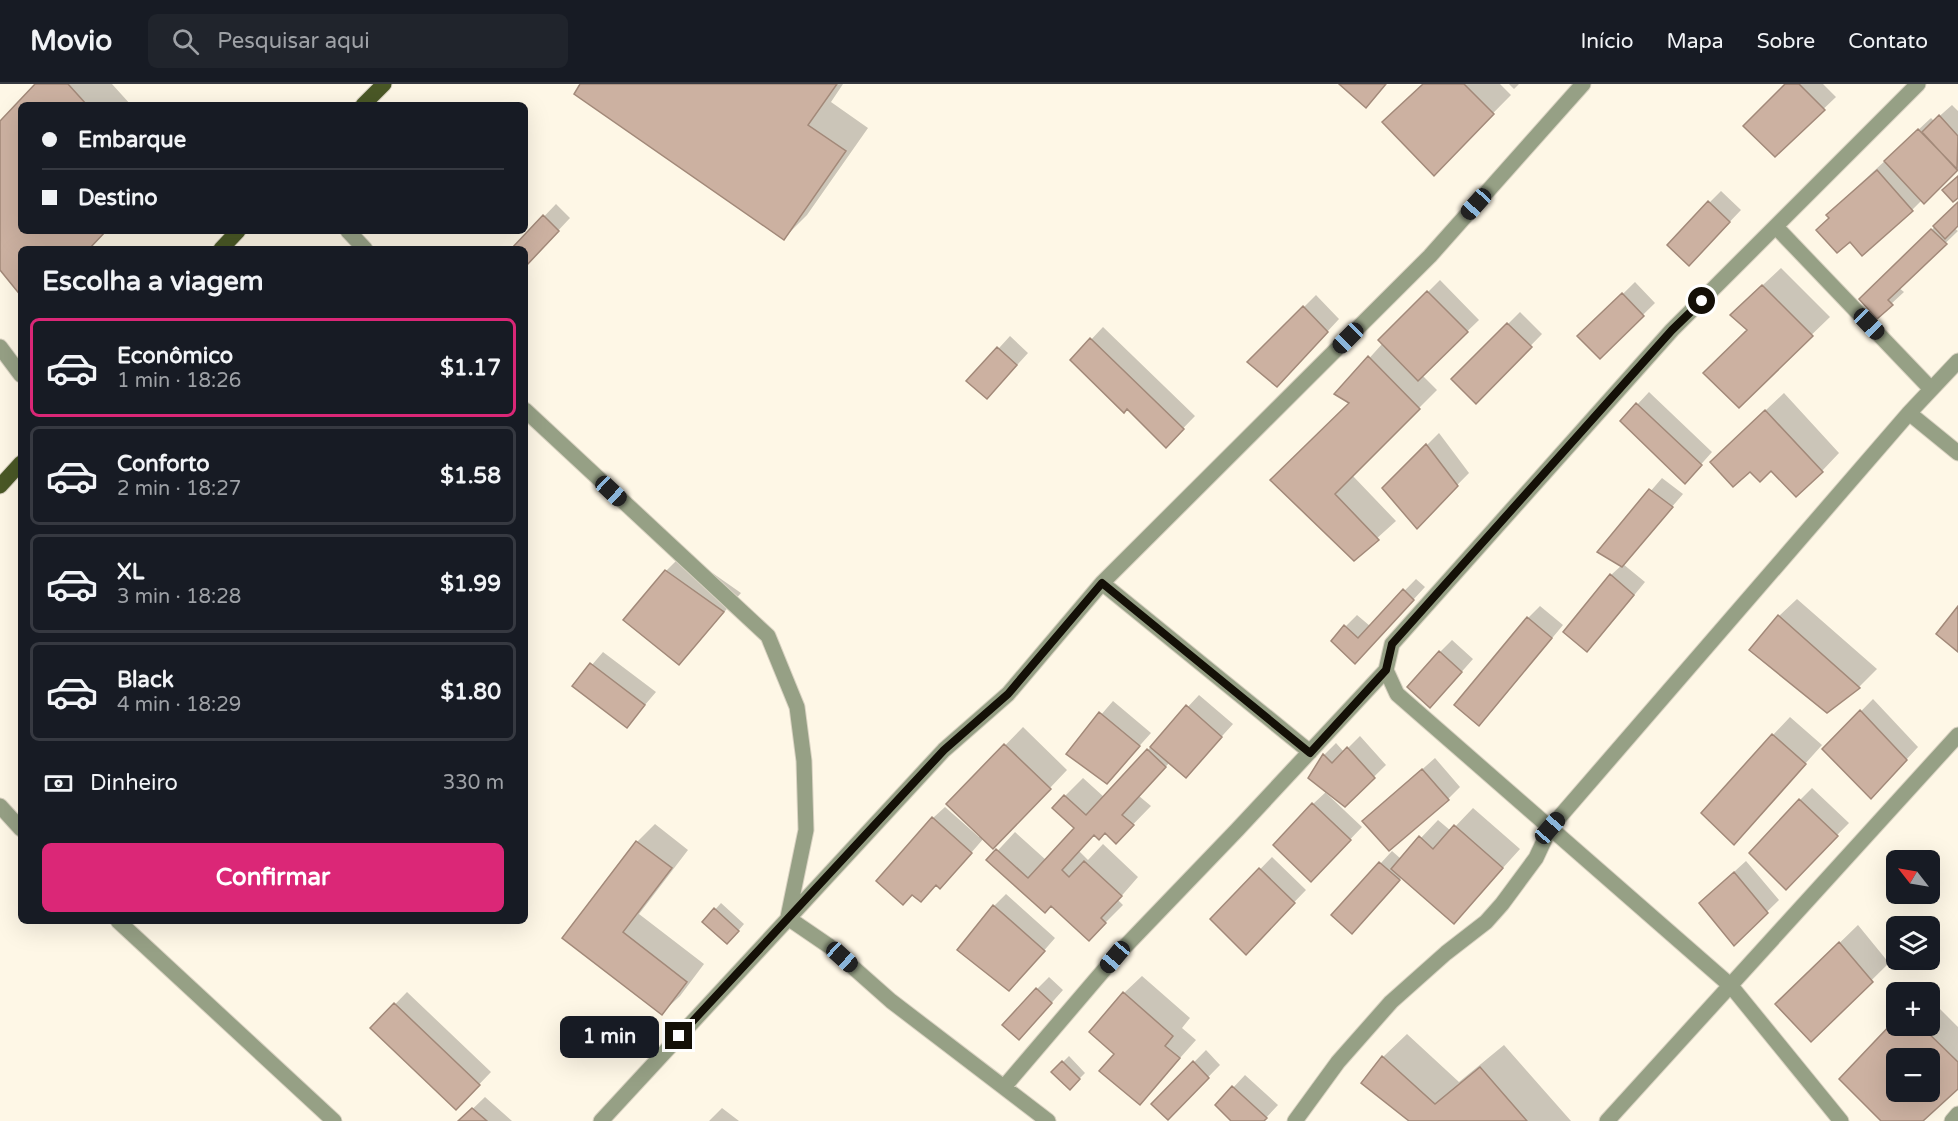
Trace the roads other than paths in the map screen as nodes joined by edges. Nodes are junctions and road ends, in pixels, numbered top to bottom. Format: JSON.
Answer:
{"nodes":[{"id":1,"x":384,"y":84,"type":"edge"},
{"id":2,"x":1583,"y":84,"type":"edge"},
{"id":3,"x":1914,"y":86,"type":"edge"},
{"id":4,"x":366,"y":102,"type":"edge"},
{"id":5,"x":1776,"y":227,"type":"junction"},
{"id":6,"x":235,"y":234,"type":"edge"},
{"id":7,"x":351,"y":234,"type":"edge"},
{"id":8,"x":224,"y":246,"type":"edge"},
{"id":9,"x":362,"y":246,"type":"edge"},
{"id":10,"x":0,"y":347,"type":"edge"},
{"id":11,"x":1958,"y":361,"type":"edge"},
{"id":12,"x":18,"y":371,"type":"edge"},
{"id":13,"x":1932,"y":389,"type":"junction"},
{"id":14,"x":528,"y":413,"type":"edge"},
{"id":15,"x":1909,"y":413,"type":"junction"},
{"id":16,"x":1958,"y":453,"type":"edge"},
{"id":17,"x":18,"y":466,"type":"edge"},
{"id":18,"x":0,"y":486,"type":"edge"},
{"id":19,"x":1102,"y":583,"type":"junction"},
{"id":20,"x":1386,"y":670,"type":"junction"},
{"id":21,"x":1958,"y":735,"type":"edge"},
{"id":22,"x":1310,"y":753,"type":"junction"},
{"id":23,"x":0,"y":806,"type":"edge"},
{"id":24,"x":18,"y":826,"type":"edge"},
{"id":25,"x":1550,"y":828,"type":"junction"},
{"id":26,"x":788,"y":918,"type":"junction"},
{"id":27,"x":121,"y":924,"type":"edge"},
{"id":28,"x":1731,"y":986,"type":"junction"},
{"id":29,"x":1004,"y":1087,"type":"junction"},
{"id":30,"x":1958,"y":1114,"type":"edge"},
{"id":31,"x":334,"y":1121,"type":"edge"},
{"id":32,"x":601,"y":1121,"type":"edge"},
{"id":33,"x":1048,"y":1121,"type":"edge"},
{"id":34,"x":1295,"y":1121,"type":"edge"},
{"id":35,"x":1607,"y":1121,"type":"edge"},
{"id":36,"x":1841,"y":1121,"type":"edge"},
{"id":37,"x":1952,"y":1121,"type":"edge"}],
"edges":[{"from":1,"to":4,"type":"main road"},
{"from":2,"to":19,"type":"street"},
{"from":3,"to":5,"type":"street"},
{"from":5,"to":13,"type":"street"},
{"from":5,"to":20,"type":"street"},
{"from":6,"to":8,"type":"main road"},
{"from":7,"to":9,"type":"street"},
{"from":10,"to":12,"type":"street"},
{"from":11,"to":13,"type":"street"},
{"from":13,"to":15,"type":"street"},
{"from":14,"to":26,"type":"street"},
{"from":15,"to":16,"type":"street"},
{"from":15,"to":25,"type":"street"},
{"from":17,"to":18,"type":"main road"},
{"from":19,"to":22,"type":"street"},
{"from":19,"to":26,"type":"street"},
{"from":20,"to":22,"type":"street"},
{"from":20,"to":25,"type":"street"},
{"from":21,"to":28,"type":"street"},
{"from":22,"to":29,"type":"street"},
{"from":23,"to":24,"type":"street"},
{"from":25,"to":28,"type":"street"},
{"from":25,"to":34,"type":"street"},
{"from":26,"to":29,"type":"street"},
{"from":26,"to":32,"type":"street"},
{"from":27,"to":31,"type":"street"},
{"from":28,"to":35,"type":"street"},
{"from":28,"to":36,"type":"street"},
{"from":29,"to":33,"type":"street"},
{"from":30,"to":37,"type":"street"}]}
